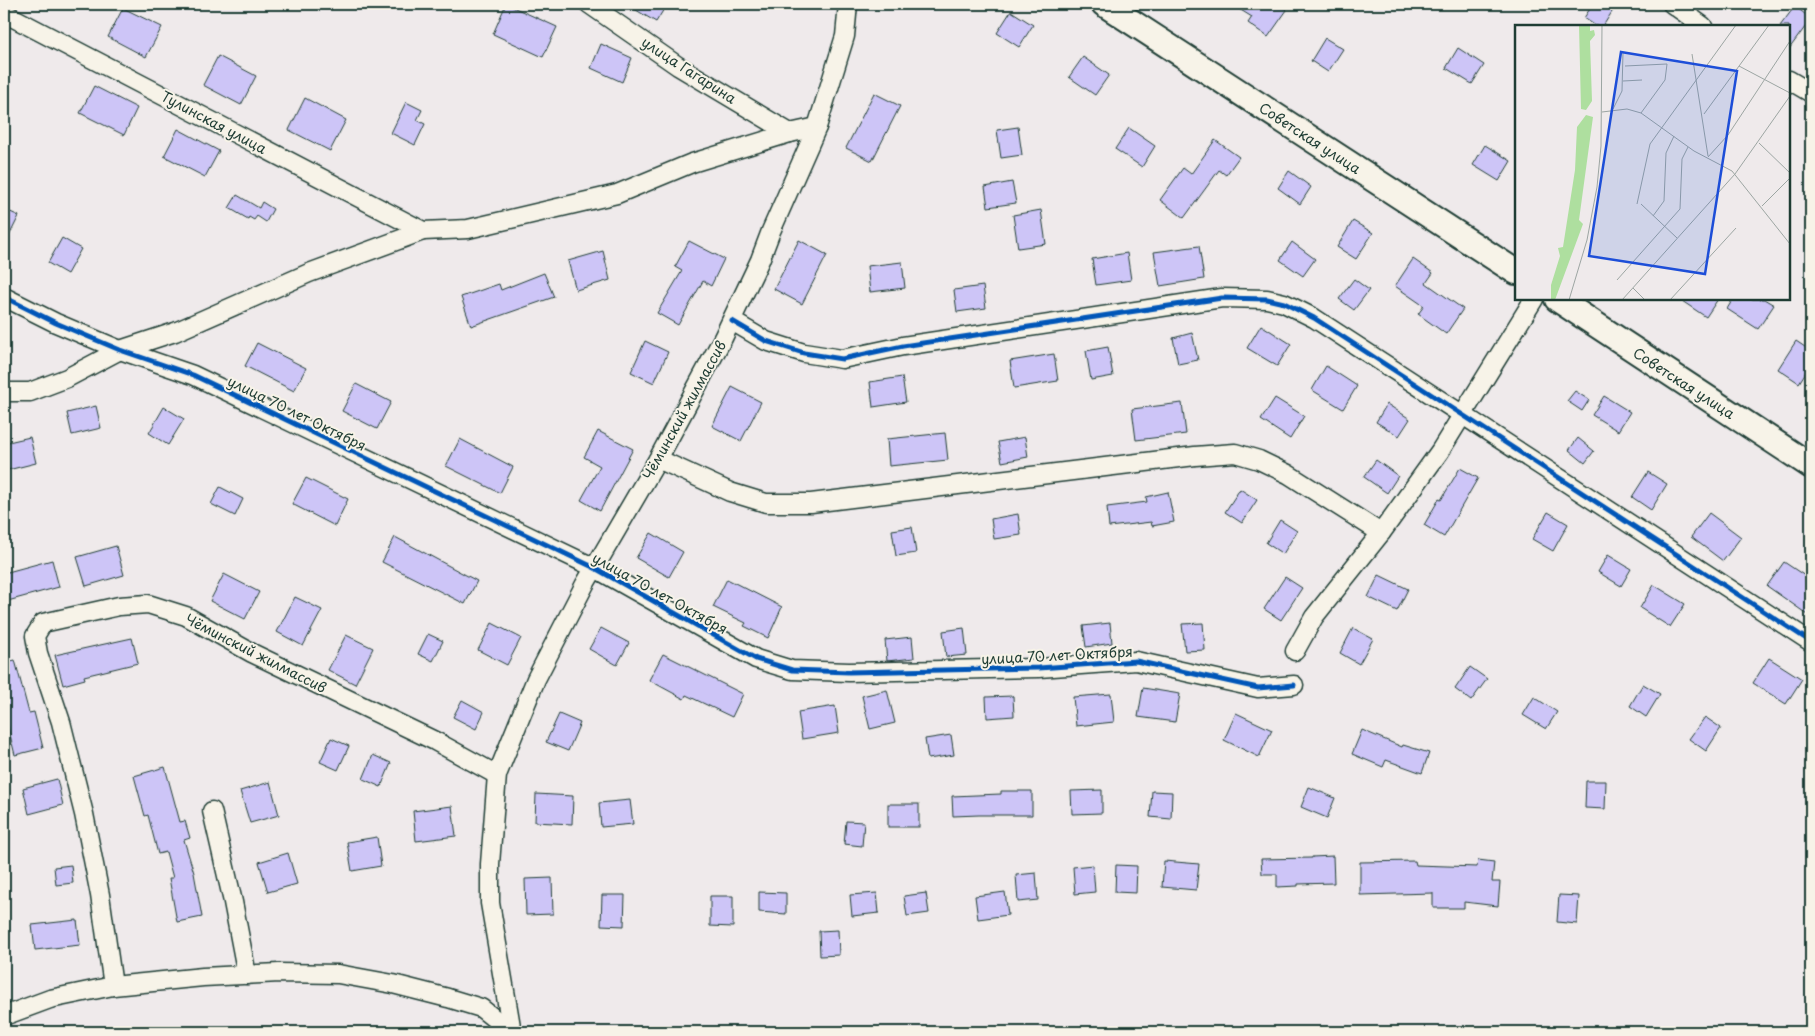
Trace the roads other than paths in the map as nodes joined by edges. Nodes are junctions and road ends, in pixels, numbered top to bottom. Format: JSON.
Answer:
{"nodes":[{"id":1,"x":589,"y":4,"type":"edge"},
{"id":2,"x":848,"y":4,"type":"edge"},
{"id":3,"x":1104,"y":4,"type":"edge"},
{"id":4,"x":1672,"y":4,"type":"edge"},
{"id":5,"x":4,"y":13,"type":"edge"},
{"id":6,"x":1702,"y":25,"type":"edge"},
{"id":7,"x":1790,"y":81,"type":"edge"},
{"id":8,"x":1811,"y":93,"type":"edge"},
{"id":9,"x":816,"y":127,"type":"junction"},
{"id":10,"x":790,"y":133,"type":"junction"},
{"id":11,"x":423,"y":231,"type":"junction"},
{"id":12,"x":1515,"y":271,"type":"edge"},
{"id":13,"x":4,"y":297,"type":"edge"},
{"id":14,"x":1533,"y":300,"type":"edge"},
{"id":15,"x":1559,"y":300,"type":"edge"},
{"id":16,"x":732,"y":321,"type":"junction"},
{"id":17,"x":120,"y":350,"type":"junction"},
{"id":18,"x":4,"y":392,"type":"edge"},
{"id":19,"x":1463,"y":415,"type":"junction"},
{"id":20,"x":658,"y":459,"type":"junction"},
{"id":21,"x":1811,"y":466,"type":"edge"},
{"id":22,"x":1381,"y":534,"type":"junction"},
{"id":23,"x":595,"y":568,"type":"junction"},
{"id":24,"x":1811,"y":642,"type":"edge"},
{"id":25,"x":1295,"y":651,"type":"dead end"},
{"id":26,"x":1294,"y":685,"type":"dead end"},
{"id":27,"x":497,"y":775,"type":"junction"},
{"id":28,"x":212,"y":811,"type":"dead end"},
{"id":29,"x":248,"y":975,"type":"junction"},
{"id":30,"x":112,"y":986,"type":"junction"},
{"id":31,"x":4,"y":1016,"type":"edge"},
{"id":32,"x":511,"y":1032,"type":"edge"}],
"edges":[{"from":1,"to":10,"type":"street","name":"улица Гагарина"},
{"from":2,"to":9,"type":"street","name":"Чёминский жилмассив"},
{"from":3,"to":12,"type":"main road","name":"Советская улица"},
{"from":4,"to":6,"type":"street"},
{"from":5,"to":11,"type":"street","name":"Тулинская улица"},
{"from":7,"to":8,"type":"street"},
{"from":9,"to":10,"type":"street"},
{"from":9,"to":16,"type":"street","name":"Чёминский жилмассив"},
{"from":10,"to":11,"type":"street"},
{"from":11,"to":17,"type":"street"},
{"from":13,"to":17,"type":"street","name":"улица 70 лет Октября"},
{"from":14,"to":19,"type":"street"},
{"from":15,"to":21,"type":"main road","name":"Советская улица"},
{"from":16,"to":19,"type":"street"},
{"from":16,"to":20,"type":"street","name":"Чёминский жилмассив"},
{"from":17,"to":18,"type":"street"},
{"from":17,"to":23,"type":"street","name":"улица 70 лет Октября"},
{"from":19,"to":22,"type":"street"},
{"from":19,"to":24,"type":"street"},
{"from":20,"to":22,"type":"street"},
{"from":20,"to":23,"type":"street","name":"Чёминский жилмассив"},
{"from":22,"to":25,"type":"street"},
{"from":23,"to":26,"type":"street","name":"улица 70 лет Октября"},
{"from":23,"to":27,"type":"street","name":"Чёминский жилмассив"},
{"from":27,"to":30,"type":"street","name":"Чёминский жилмассив"},
{"from":27,"to":32,"type":"street","name":"Чёминский жилмассив"},
{"from":28,"to":29,"type":"street"},
{"from":29,"to":30,"type":"street","name":"Чёминский жилмассив"},
{"from":29,"to":32,"type":"street","name":"Чёминский жилмассив"},
{"from":30,"to":31,"type":"street","name":"Чёминский жилмассив"}]}
